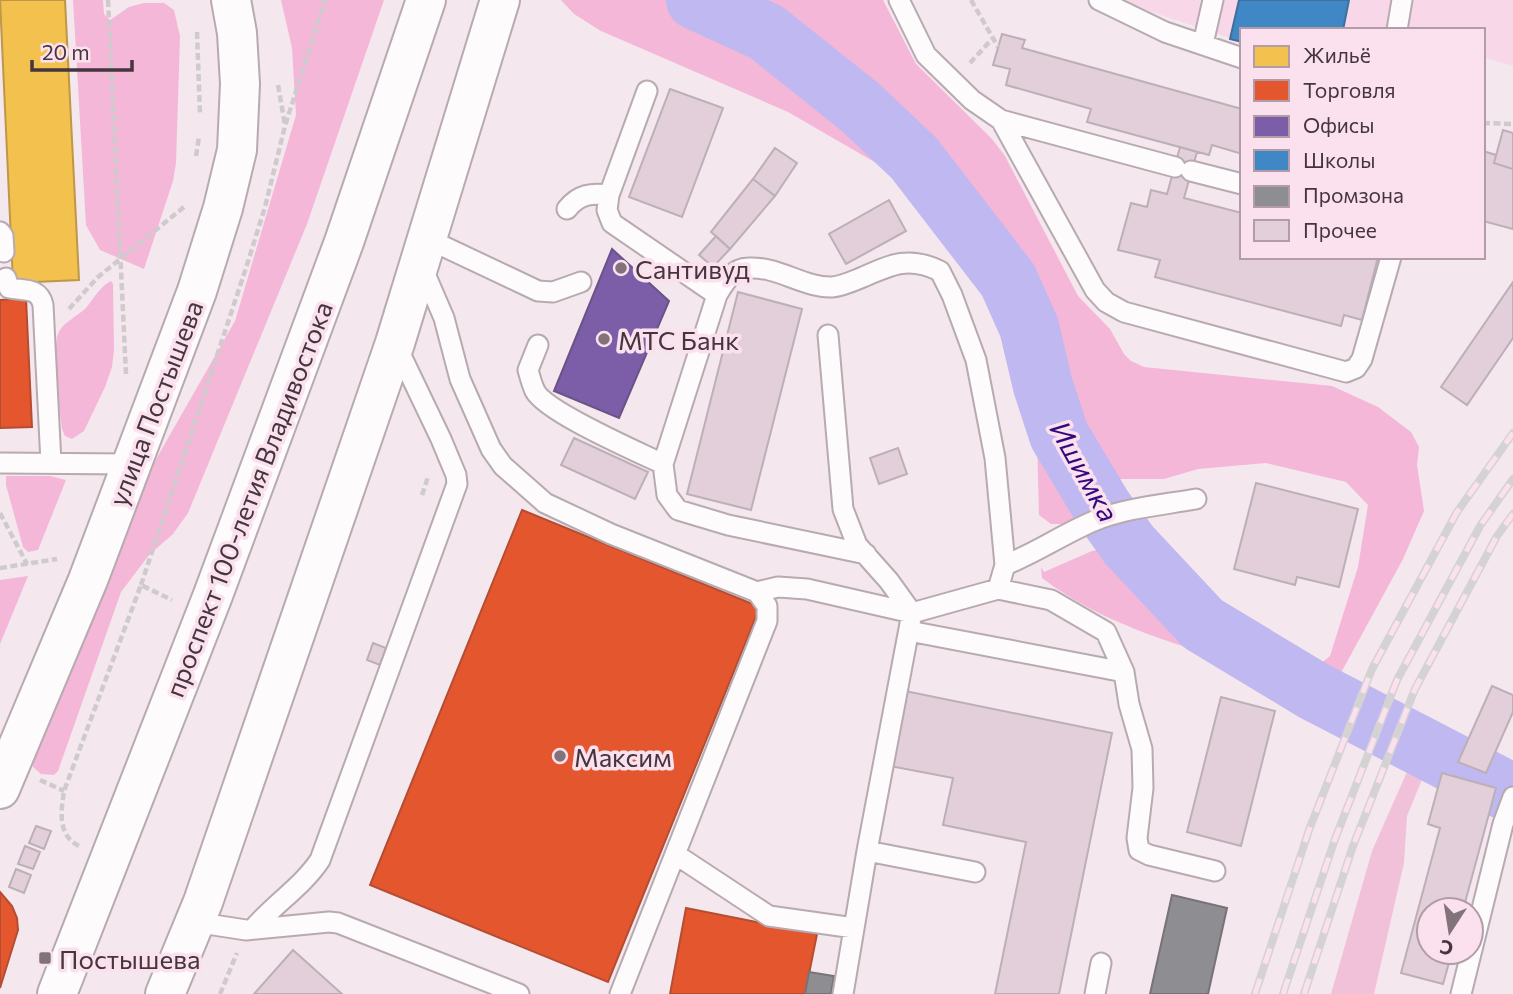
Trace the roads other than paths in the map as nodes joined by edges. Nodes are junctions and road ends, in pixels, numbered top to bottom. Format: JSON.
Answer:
{"nodes":[{"id":1,"x":230,"y":0,"type":"edge"},
{"id":2,"x":426,"y":0,"type":"edge"},
{"id":3,"x":500,"y":0,"type":"edge"},
{"id":4,"x":899,"y":0,"type":"edge"},
{"id":5,"x":1099,"y":0,"type":"edge"},
{"id":6,"x":1213,"y":0,"type":"edge"},
{"id":7,"x":1402,"y":0,"type":"edge"},
{"id":8,"x":1397,"y":28,"type":"edge"},
{"id":9,"x":1203,"y":44,"type":"junction"},
{"id":10,"x":1240,"y":57,"type":"edge"},
{"id":11,"x":647,"y":91,"type":"dead end"},
{"id":12,"x":1001,"y":120,"type":"junction"},
{"id":13,"x":1240,"y":183,"type":"edge"},
{"id":14,"x":609,"y":195,"type":"junction"},
{"id":15,"x":567,"y":209,"type":"dead end"},
{"id":16,"x":424,"y":251,"type":"junction"},
{"id":17,"x":1390,"y":259,"type":"edge"},
{"id":18,"x":6,"y":278,"type":"dead end"},
{"id":19,"x":581,"y":282,"type":"dead end"},
{"id":20,"x":717,"y":295,"type":"junction"},
{"id":21,"x":828,"y":335,"type":"dead end"},
{"id":22,"x":395,"y":343,"type":"junction"},
{"id":23,"x":538,"y":345,"type":"dead end"},
{"id":24,"x":0,"y":463,"type":"edge"},
{"id":25,"x":51,"y":463,"type":"junction"},
{"id":26,"x":132,"y":464,"type":"junction"},
{"id":27,"x":663,"y":464,"type":"junction"},
{"id":28,"x":1196,"y":499,"type":"dead end"},
{"id":29,"x":866,"y":554,"type":"junction"},
{"id":30,"x":1005,"y":565,"type":"junction"},
{"id":31,"x":998,"y":589,"type":"junction"},
{"id":32,"x":757,"y":592,"type":"junction"},
{"id":33,"x":910,"y":622,"type":"junction"},
{"id":34,"x":1124,"y":672,"type":"junction"},
{"id":35,"x":0,"y":789,"type":"edge"},
{"id":36,"x":1513,"y":797,"type":"edge"},
{"id":37,"x":867,"y":851,"type":"junction"},
{"id":38,"x":675,"y":854,"type":"junction"},
{"id":39,"x":1214,"y":871,"type":"dead end"},
{"id":40,"x":975,"y":872,"type":"dead end"},
{"id":41,"x":194,"y":922,"type":"junction"},
{"id":42,"x":854,"y":928,"type":"junction"},
{"id":43,"x":253,"y":929,"type":"junction"},
{"id":44,"x":1101,"y":963,"type":"dead end"},
{"id":45,"x":57,"y":994,"type":"edge"},
{"id":46,"x":164,"y":994,"type":"edge"},
{"id":47,"x":519,"y":994,"type":"edge"},
{"id":48,"x":620,"y":994,"type":"edge"},
{"id":49,"x":842,"y":994,"type":"edge"},
{"id":50,"x":1095,"y":994,"type":"edge"},
{"id":51,"x":1461,"y":994,"type":"edge"}],
"edges":[{"from":1,"to":26,"type":"main road","name":"улица Постышева"},
{"from":2,"to":45,"type":"main road","name":"проспект 100-летия Владивостока"},
{"from":3,"to":16,"type":"main road"},
{"from":4,"to":12,"type":"lane"},
{"from":5,"to":9,"type":"lane"},
{"from":6,"to":9,"type":"lane"},
{"from":7,"to":8,"type":"lane"},
{"from":9,"to":10,"type":"lane"},
{"from":11,"to":14,"type":"lane"},
{"from":12,"to":13,"type":"lane"},
{"from":12,"to":17,"type":"lane"},
{"from":14,"to":15,"type":"lane"},
{"from":14,"to":20,"type":"lane"},
{"from":16,"to":19,"type":"lane"},
{"from":16,"to":22,"type":"main road"},
{"from":16,"to":32,"type":"lane"},
{"from":18,"to":25,"type":"lane"},
{"from":20,"to":27,"type":"lane"},
{"from":20,"to":30,"type":"lane"},
{"from":21,"to":29,"type":"lane"},
{"from":22,"to":41,"type":"main road"},
{"from":22,"to":43,"type":"lane"},
{"from":23,"to":27,"type":"lane"},
{"from":24,"to":25,"type":"lane"},
{"from":25,"to":26,"type":"lane"},
{"from":26,"to":35,"type":"main road","name":"улица Постышева"},
{"from":27,"to":29,"type":"lane"},
{"from":28,"to":30,"type":"lane"},
{"from":29,"to":33,"type":"lane"},
{"from":30,"to":31,"type":"lane"},
{"from":31,"to":33,"type":"lane"},
{"from":31,"to":34,"type":"lane"},
{"from":32,"to":33,"type":"lane"},
{"from":32,"to":38,"type":"lane"},
{"from":33,"to":34,"type":"lane"},
{"from":33,"to":37,"type":"lane"},
{"from":34,"to":39,"type":"lane"},
{"from":36,"to":51,"type":"lane"},
{"from":37,"to":40,"type":"lane"},
{"from":37,"to":42,"type":"lane"},
{"from":38,"to":42,"type":"lane"},
{"from":38,"to":48,"type":"lane"},
{"from":41,"to":43,"type":"lane"},
{"from":41,"to":46,"type":"main road"},
{"from":42,"to":49,"type":"lane"},
{"from":43,"to":47,"type":"lane"},
{"from":44,"to":50,"type":"lane"}]}
